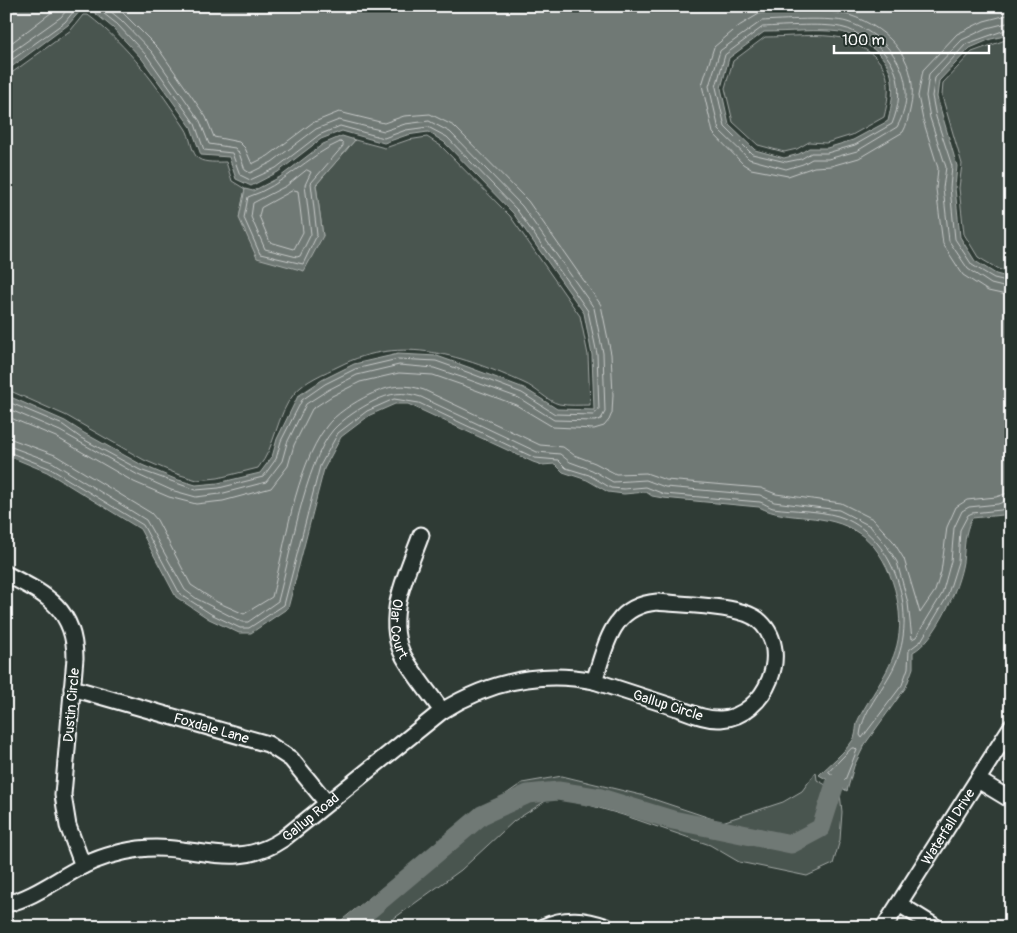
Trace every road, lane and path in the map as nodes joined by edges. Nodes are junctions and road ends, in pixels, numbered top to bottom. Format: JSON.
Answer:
{"nodes":[{"id":1,"x":421,"y":535,"type":"dead end"},
{"id":2,"x":6,"y":574,"type":"edge"},
{"id":3,"x":594,"y":680,"type":"junction"},
{"id":4,"x":72,"y":688,"type":"junction"},
{"id":5,"x":442,"y":711,"type":"junction"},
{"id":6,"x":1011,"y":727,"type":"edge"},
{"id":7,"x":978,"y":780,"type":"junction"},
{"id":8,"x":1011,"y":800,"type":"edge"},
{"id":9,"x":327,"y":804,"type":"junction"},
{"id":10,"x":83,"y":866,"type":"junction"},
{"id":11,"x":6,"y":904,"type":"edge"},
{"id":12,"x":899,"y":904,"type":"junction"},
{"id":13,"x":543,"y":927,"type":"edge"},
{"id":14,"x":607,"y":927,"type":"edge"},
{"id":15,"x":884,"y":927,"type":"edge"},
{"id":16,"x":936,"y":927,"type":"edge"}],
"edges":[{"from":1,"to":5,"type":"street","name":"Olar Court"},
{"from":2,"to":4,"type":"street","name":"Dustin Circle"},
{"from":3,"to":3,"type":"street","name":"Gallup Circle"},
{"from":3,"to":5,"type":"street","name":"Gallup Road"},
{"from":4,"to":9,"type":"street","name":"Foxdale Lane"},
{"from":4,"to":10,"type":"street","name":"Dustin Circle"},
{"from":5,"to":9,"type":"street","name":"Gallup Road"},
{"from":6,"to":7,"type":"street","name":"Waterfall Drive"},
{"from":7,"to":8,"type":"street"},
{"from":7,"to":12,"type":"street","name":"Waterfall Drive"},
{"from":9,"to":10,"type":"street","name":"Gallup Road"},
{"from":10,"to":11,"type":"street","name":"Gallup Road"},
{"from":12,"to":15,"type":"street","name":"Waterfall Drive"},
{"from":12,"to":16,"type":"street"},
{"from":13,"to":14,"type":"street"}]}
